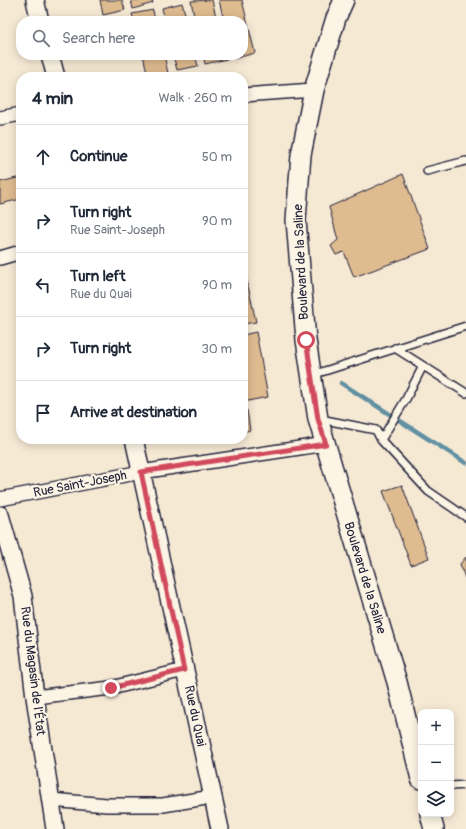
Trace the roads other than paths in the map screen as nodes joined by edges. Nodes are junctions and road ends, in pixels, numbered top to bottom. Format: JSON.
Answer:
{"nodes":[{"id":1,"x":35,"y":0,"type":"edge"},
{"id":2,"x":344,"y":0,"type":"edge"},
{"id":3,"x":39,"y":16,"type":"edge"},
{"id":4,"x":51,"y":60,"type":"edge"},
{"id":5,"x":55,"y":72,"type":"edge"},
{"id":6,"x":314,"y":90,"type":"junction"},
{"id":7,"x":248,"y":95,"type":"edge"},
{"id":8,"x":16,"y":115,"type":"edge"},
{"id":9,"x":0,"y":118,"type":"edge"},
{"id":10,"x":466,"y":161,"type":"edge"},
{"id":11,"x":427,"y":171,"type":"dead end"},
{"id":12,"x":16,"y":253,"type":"edge"},
{"id":13,"x":0,"y":258,"type":"edge"},
{"id":14,"x":466,"y":326,"type":"edge"},
{"id":15,"x":395,"y":348,"type":"junction"},
{"id":16,"x":423,"y":366,"type":"junction"},
{"id":17,"x":310,"y":375,"type":"junction"},
{"id":18,"x":466,"y":392,"type":"edge"},
{"id":19,"x":318,"y":419,"type":"junction"},
{"id":20,"x":381,"y":440,"type":"junction"},
{"id":21,"x":135,"y":444,"type":"edge"},
{"id":22,"x":326,"y":444,"type":"junction"},
{"id":23,"x":141,"y":472,"type":"junction"},
{"id":24,"x":0,"y":499,"type":"edge"},
{"id":25,"x":0,"y":515,"type":"edge"},
{"id":26,"x":466,"y":517,"type":"edge"},
{"id":27,"x":184,"y":670,"type":"junction"},
{"id":28,"x":35,"y":697,"type":"junction"},
{"id":29,"x":418,"y":767,"type":"edge"},
{"id":30,"x":466,"y":785,"type":"edge"},
{"id":31,"x":454,"y":786,"type":"edge"},
{"id":32,"x":212,"y":797,"type":"junction"},
{"id":33,"x":51,"y":800,"type":"junction"},
{"id":34,"x":431,"y":817,"type":"edge"},
{"id":35,"x":55,"y":829,"type":"edge"},
{"id":36,"x":220,"y":829,"type":"edge"},
{"id":37,"x":434,"y":829,"type":"edge"}],
"edges":[{"from":1,"to":3,"type":"street"},
{"from":2,"to":6,"type":"main road","name":"Boulevard de la Saline"},
{"from":4,"to":5,"type":"street"},
{"from":6,"to":7,"type":"street"},
{"from":6,"to":17,"type":"main road","name":"Boulevard de la Saline"},
{"from":8,"to":9,"type":"street"},
{"from":10,"to":11,"type":"lane"},
{"from":12,"to":13,"type":"street"},
{"from":14,"to":15,"type":"lane"},
{"from":15,"to":16,"type":"lane"},
{"from":15,"to":17,"type":"lane"},
{"from":16,"to":18,"type":"lane"},
{"from":16,"to":20,"type":"lane"},
{"from":17,"to":19,"type":"main road","name":"Boulevard de la Saline"},
{"from":19,"to":20,"type":"lane"},
{"from":19,"to":22,"type":"main road","name":"Boulevard de la Saline"},
{"from":20,"to":26,"type":"lane"},
{"from":21,"to":23,"type":"street","name":"Rue du Quai"},
{"from":22,"to":23,"type":"street","name":"Rue Saint-Joseph"},
{"from":22,"to":29,"type":"main road","name":"Boulevard de la Saline"},
{"from":23,"to":24,"type":"street","name":"Rue Saint-Joseph"},
{"from":23,"to":27,"type":"street","name":"Rue du Quai"},
{"from":25,"to":28,"type":"street","name":"Rue du Magasin de l'État"},
{"from":27,"to":28,"type":"street"},
{"from":27,"to":32,"type":"street","name":"Rue du Quai"},
{"from":28,"to":33,"type":"street","name":"Rue du Magasin de l'État"},
{"from":30,"to":31,"type":"lane"},
{"from":32,"to":33,"type":"street"},
{"from":32,"to":36,"type":"street","name":"Rue du Quai"},
{"from":33,"to":35,"type":"street","name":"Rue du Magasin de l'État"},
{"from":34,"to":37,"type":"main road"}]}
